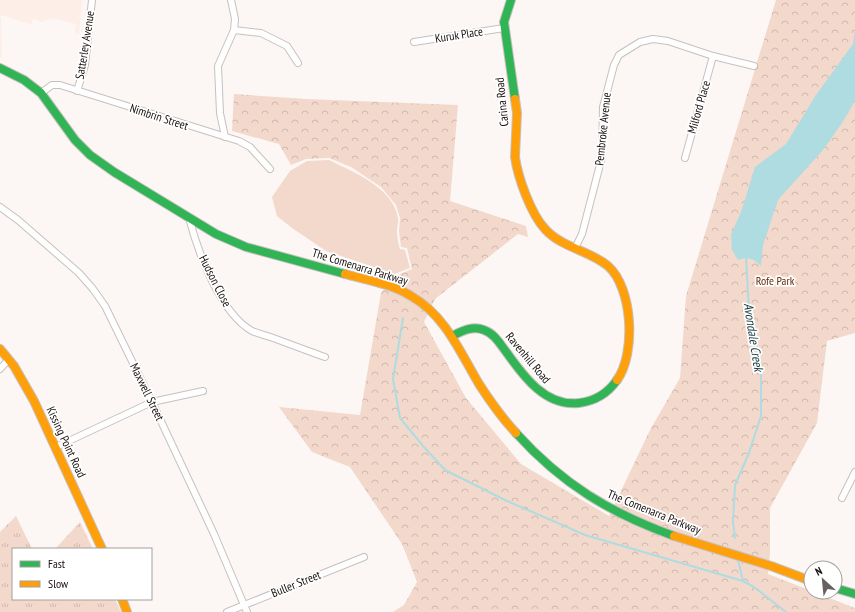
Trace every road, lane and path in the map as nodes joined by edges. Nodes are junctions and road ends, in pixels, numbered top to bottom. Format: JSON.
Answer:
{"nodes":[{"id":1,"x":92,"y":0,"type":"edge"},
{"id":2,"x":231,"y":0,"type":"edge"},
{"id":3,"x":511,"y":0,"type":"edge"},
{"id":4,"x":504,"y":28,"type":"junction"},
{"id":5,"x":234,"y":30,"type":"junction"},
{"id":6,"x":414,"y":42,"type":"dead end"},
{"id":7,"x":713,"y":56,"type":"junction"},
{"id":8,"x":298,"y":63,"type":"dead end"},
{"id":9,"x":754,"y":66,"type":"dead end"},
{"id":10,"x":0,"y":68,"type":"edge"},
{"id":11,"x":77,"y":91,"type":"junction"},
{"id":12,"x":41,"y":93,"type":"junction"},
{"id":13,"x":225,"y":137,"type":"junction"},
{"id":14,"x":686,"y":158,"type":"dead end"},
{"id":15,"x":270,"y":169,"type":"dead end"},
{"id":16,"x":1,"y":209,"type":"edge"},
{"id":17,"x":189,"y":218,"type":"junction"},
{"id":18,"x":540,"y":222,"type":"joint"},
{"id":19,"x":575,"y":248,"type":"junction"},
{"id":20,"x":452,"y":336,"type":"junction"},
{"id":21,"x":0,"y":349,"type":"edge"},
{"id":22,"x":325,"y":357,"type":"dead end"},
{"id":23,"x":9,"y":359,"type":"junction"},
{"id":24,"x":0,"y":369,"type":"edge"},
{"id":25,"x":202,"y":391,"type":"dead end"},
{"id":26,"x":152,"y":402,"type":"junction"},
{"id":27,"x":56,"y":447,"type":"junction"},
{"id":28,"x":855,"y":472,"type":"edge"},
{"id":29,"x":842,"y":498,"type":"dead end"},
{"id":30,"x":102,"y":548,"type":"edge"},
{"id":31,"x":364,"y":557,"type":"dead end"},
{"id":32,"x":803,"y":577,"type":"edge"},
{"id":33,"x":843,"y":590,"type":"edge"},
{"id":34,"x":855,"y":594,"type":"edge"},
{"id":35,"x":122,"y":600,"type":"edge"},
{"id":36,"x":244,"y":605,"type":"junction"},
{"id":37,"x":127,"y":612,"type":"edge"},
{"id":38,"x":228,"y":612,"type":"edge"},
{"id":39,"x":247,"y":612,"type":"edge"}],
"edges":[{"from":1,"to":11,"type":"street","name":"Satterley Avenue"},
{"from":2,"to":5,"type":"street"},
{"from":3,"to":4,"type":"main road","name":"Carina Road"},
{"from":4,"to":6,"type":"street","name":"Kuruk Place"},
{"from":4,"to":18,"type":"main road","name":"Carina Road"},
{"from":5,"to":8,"type":"street"},
{"from":5,"to":13,"type":"street"},
{"from":7,"to":9,"type":"street","name":"Pembroke Avenue"},
{"from":7,"to":14,"type":"street","name":"Milford Place"},
{"from":7,"to":19,"type":"street","name":"Pembroke Avenue"},
{"from":10,"to":12,"type":"main road","name":"The Comenarra Parkway"},
{"from":11,"to":12,"type":"street","name":"Nimbrin Street"},
{"from":11,"to":13,"type":"street","name":"Nimbrin Street"},
{"from":12,"to":17,"type":"main road","name":"The Comenarra Parkway"},
{"from":13,"to":15,"type":"street","name":"Nimbrin Street"},
{"from":16,"to":26,"type":"street","name":"Maxwell Street"},
{"from":17,"to":20,"type":"main road","name":"The Comenarra Parkway"},
{"from":17,"to":22,"type":"street","name":"Hudson Close"},
{"from":18,"to":19,"type":"main road","name":"Ravenhill Road"},
{"from":19,"to":20,"type":"main road","name":"Ravenhill Road"},
{"from":20,"to":32,"type":"main road","name":"The Comenarra Parkway"},
{"from":21,"to":23,"type":"main road","name":"Kissing Point Road"},
{"from":23,"to":24,"type":"street"},
{"from":23,"to":27,"type":"main road","name":"Kissing Point Road"},
{"from":25,"to":26,"type":"street"},
{"from":26,"to":27,"type":"street"},
{"from":26,"to":36,"type":"street","name":"Maxwell Street"},
{"from":27,"to":30,"type":"main road","name":"Kissing Point Road"},
{"from":28,"to":29,"type":"street"},
{"from":31,"to":36,"type":"street","name":"Buller Street"},
{"from":33,"to":34,"type":"main road"},
{"from":35,"to":37,"type":"main road"},
{"from":36,"to":38,"type":"street","name":"Buller Street"},
{"from":36,"to":39,"type":"street","name":"Maxwell Street"}]}
